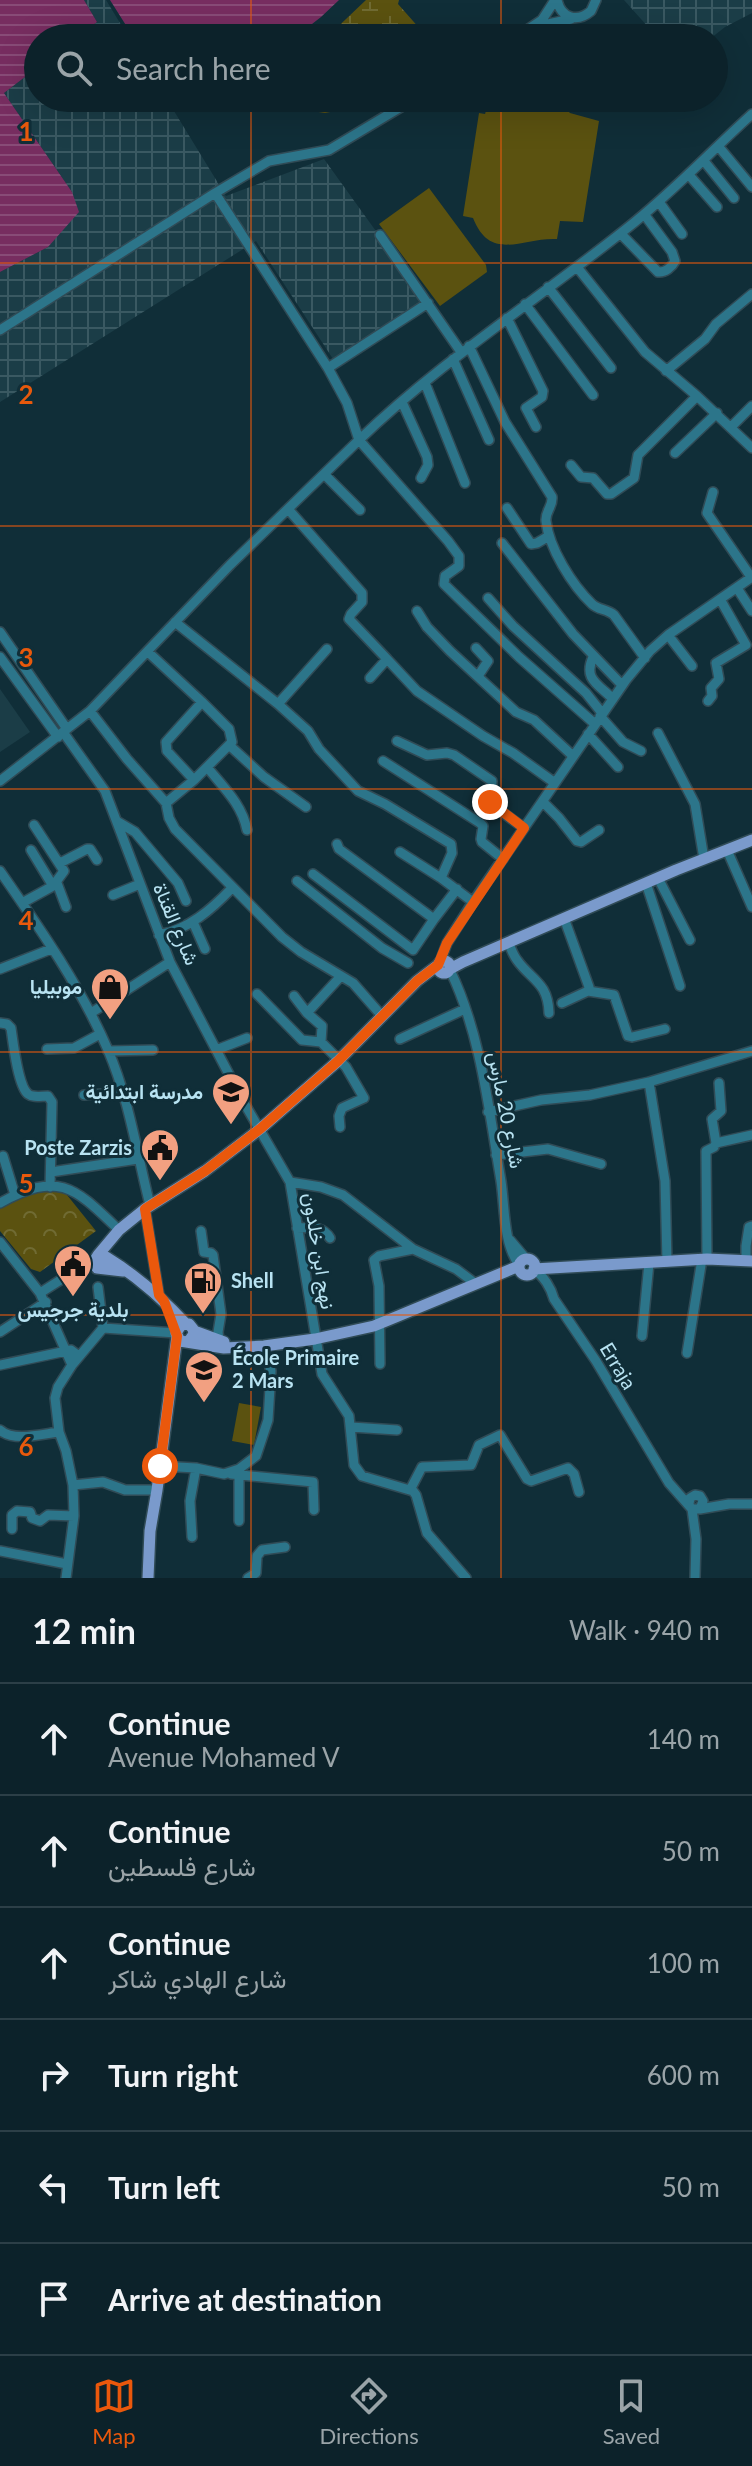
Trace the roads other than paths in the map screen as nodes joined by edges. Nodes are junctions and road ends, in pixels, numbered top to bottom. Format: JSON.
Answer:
{"nodes":[{"id":1,"x":556,"y":0,"type":"edge"},
{"id":2,"x":596,"y":0,"type":"edge"},
{"id":3,"x":573,"y":18,"type":"junction"},
{"id":4,"x":536,"y":24,"type":"edge"},
{"id":5,"x":550,"y":24,"type":"edge"},
{"id":6,"x":393,"y":112,"type":"edge"},
{"id":7,"x":752,"y":114,"type":"edge"},
{"id":8,"x":719,"y":147,"type":"junction"},
{"id":9,"x":704,"y":161,"type":"junction"},
{"id":10,"x":689,"y":175,"type":"junction"},
{"id":11,"x":752,"y":187,"type":"edge"},
{"id":12,"x":215,"y":193,"type":"junction"},
{"id":13,"x":734,"y":198,"type":"dead end"},
{"id":14,"x":659,"y":202,"type":"junction"},
{"id":15,"x":717,"y":207,"type":"dead end"},
{"id":16,"x":644,"y":214,"type":"junction"},
{"id":17,"x":621,"y":234,"type":"junction"},
{"id":18,"x":682,"y":234,"type":"dead end"},
{"id":19,"x":380,"y":235,"type":"dead end"},
{"id":20,"x":577,"y":267,"type":"junction"},
{"id":21,"x":548,"y":287,"type":"junction"},
{"id":22,"x":752,"y":294,"type":"edge"},
{"id":23,"x":428,"y":303,"type":"junction"},
{"id":24,"x":525,"y":304,"type":"junction"},
{"id":25,"x":507,"y":318,"type":"junction"},
{"id":26,"x":0,"y":330,"type":"edge"},
{"id":27,"x":461,"y":352,"type":"junction"},
{"id":28,"x":328,"y":368,"type":"junction"},
{"id":29,"x":611,"y":368,"type":"dead end"},
{"id":30,"x":666,"y":371,"type":"junction"},
{"id":31,"x":425,"y":383,"type":"junction"},
{"id":32,"x":593,"y":395,"type":"dead end"},
{"id":33,"x":697,"y":396,"type":"junction"},
{"id":34,"x":402,"y":402,"type":"junction"},
{"id":35,"x":752,"y":406,"type":"edge"},
{"id":36,"x":717,"y":413,"type":"junction"},
{"id":37,"x":536,"y":427,"type":"dead end"},
{"id":38,"x":731,"y":427,"type":"junction"},
{"id":39,"x":359,"y":440,"type":"junction"},
{"id":40,"x":489,"y":440,"type":"dead end"},
{"id":41,"x":752,"y":448,"type":"edge"},
{"id":42,"x":675,"y":453,"type":"dead end"},
{"id":43,"x":571,"y":465,"type":"dead end"},
{"id":44,"x":324,"y":474,"type":"junction"},
{"id":45,"x":421,"y":478,"type":"dead end"},
{"id":46,"x":465,"y":483,"type":"dead end"},
{"id":47,"x":713,"y":492,"type":"dead end"},
{"id":48,"x":507,"y":508,"type":"dead end"},
{"id":49,"x":288,"y":509,"type":"junction"},
{"id":50,"x":360,"y":510,"type":"dead end"},
{"id":51,"x":549,"y":536,"type":"junction"},
{"id":52,"x":502,"y":543,"type":"dead end"},
{"id":53,"x":752,"y":577,"type":"edge"},
{"id":54,"x":737,"y":588,"type":"junction"},
{"id":55,"x":488,"y":598,"type":"dead end"},
{"id":56,"x":720,"y":599,"type":"junction"},
{"id":57,"x":417,"y":611,"type":"dead end"},
{"id":58,"x":752,"y":611,"type":"edge"},
{"id":59,"x":175,"y":622,"type":"junction"},
{"id":60,"x":0,"y":632,"type":"edge"},
{"id":61,"x":668,"y":635,"type":"junction"},
{"id":62,"x":476,"y":648,"type":"dead end"},
{"id":63,"x":327,"y":649,"type":"dead end"},
{"id":64,"x":148,"y":652,"type":"junction"},
{"id":65,"x":0,"y":657,"type":"edge"},
{"id":66,"x":593,"y":657,"type":"junction"},
{"id":67,"x":645,"y":658,"type":"junction"},
{"id":68,"x":387,"y":659,"type":"junction"},
{"id":69,"x":692,"y":666,"type":"dead end"},
{"id":70,"x":478,"y":676,"type":"junction"},
{"id":71,"x":370,"y":678,"type":"dead end"},
{"id":72,"x":622,"y":685,"type":"junction"},
{"id":73,"x":613,"y":699,"type":"junction"},
{"id":74,"x":708,"y":701,"type":"dead end"},
{"id":75,"x":202,"y":702,"type":"junction"},
{"id":76,"x":278,"y":704,"type":"junction"},
{"id":77,"x":90,"y":711,"type":"junction"},
{"id":78,"x":599,"y":718,"type":"junction"},
{"id":79,"x":63,"y":733,"type":"junction"},
{"id":80,"x":658,"y":733,"type":"dead end"},
{"id":81,"x":588,"y":734,"type":"junction"},
{"id":82,"x":397,"y":741,"type":"dead end"},
{"id":83,"x":229,"y":745,"type":"junction"},
{"id":84,"x":641,"y":751,"type":"dead end"},
{"id":85,"x":573,"y":756,"type":"junction"},
{"id":86,"x":383,"y":761,"type":"dead end"},
{"id":87,"x":207,"y":767,"type":"junction"},
{"id":88,"x":618,"y":767,"type":"dead end"},
{"id":89,"x":194,"y":780,"type":"junction"},
{"id":90,"x":0,"y":781,"type":"edge"},
{"id":91,"x":555,"y":783,"type":"junction"},
{"id":92,"x":543,"y":802,"type":"junction"},
{"id":93,"x":166,"y":803,"type":"junction"},
{"id":94,"x":306,"y":807,"type":"dead end"},
{"id":95,"x":118,"y":822,"type":"junction"},
{"id":96,"x":34,"y":825,"type":"dead end"},
{"id":97,"x":524,"y":828,"type":"junction"},
{"id":98,"x":247,"y":830,"type":"dead end"},
{"id":99,"x":599,"y":830,"type":"dead end"},
{"id":100,"x":752,"y":840,"type":"edge"},
{"id":101,"x":337,"y":844,"type":"dead end"},
{"id":102,"x":31,"y":850,"type":"dead end"},
{"id":103,"x":727,"y":850,"type":"junction"},
{"id":104,"x":400,"y":852,"type":"dead end"},
{"id":105,"x":503,"y":859,"type":"junction"},
{"id":106,"x":704,"y":859,"type":"junction"},
{"id":107,"x":97,"y":860,"type":"dead end"},
{"id":108,"x":60,"y":863,"type":"junction"},
{"id":109,"x":0,"y":871,"type":"edge"},
{"id":110,"x":313,"y":874,"type":"dead end"},
{"id":111,"x":441,"y":878,"type":"junction"},
{"id":112,"x":658,"y":878,"type":"junction"},
{"id":113,"x":297,"y":881,"type":"dead end"},
{"id":114,"x":646,"y":883,"type":"junction"},
{"id":115,"x":140,"y":884,"type":"junction"},
{"id":116,"x":55,"y":885,"type":"junction"},
{"id":117,"x":232,"y":888,"type":"junction"},
{"id":118,"x":457,"y":889,"type":"junction"},
{"id":119,"x":113,"y":895,"type":"dead end"},
{"id":120,"x":186,"y":901,"type":"dead end"},
{"id":121,"x":473,"y":902,"type":"junction"},
{"id":122,"x":22,"y":903,"type":"junction"},
{"id":123,"x":66,"y":907,"type":"dead end"},
{"id":124,"x":752,"y":907,"type":"edge"},
{"id":125,"x":564,"y":918,"type":"junction"},
{"id":126,"x":434,"y":919,"type":"junction"},
{"id":127,"x":193,"y":922,"type":"junction"},
{"id":128,"x":159,"y":935,"type":"junction"},
{"id":129,"x":690,"y":940,"type":"dead end"},
{"id":130,"x":508,"y":942,"type":"junction"},
{"id":131,"x":51,"y":949,"type":"junction"},
{"id":132,"x":205,"y":949,"type":"dead end"},
{"id":133,"x":413,"y":950,"type":"junction"},
{"id":134,"x":170,"y":962,"type":"junction"},
{"id":135,"x":408,"y":963,"type":"junction"},
{"id":136,"x":1,"y":965,"type":"edge"},
{"id":137,"x":444,"y":968,"type":"junction"},
{"id":138,"x":341,"y":976,"type":"junction"},
{"id":139,"x":413,"y":986,"type":"junction"},
{"id":140,"x":680,"y":986,"type":"dead end"},
{"id":141,"x":588,"y":991,"type":"junction"},
{"id":142,"x":257,"y":994,"type":"dead end"},
{"id":143,"x":294,"y":996,"type":"dead end"},
{"id":144,"x":562,"y":1003,"type":"dead end"},
{"id":145,"x":465,"y":1009,"type":"junction"},
{"id":146,"x":91,"y":1013,"type":"junction"},
{"id":147,"x":307,"y":1013,"type":"junction"},
{"id":148,"x":549,"y":1013,"type":"dead end"},
{"id":149,"x":382,"y":1016,"type":"junction"},
{"id":150,"x":0,"y":1023,"type":"edge"},
{"id":151,"x":665,"y":1029,"type":"dead end"},
{"id":152,"x":100,"y":1034,"type":"junction"},
{"id":153,"x":247,"y":1038,"type":"dead end"},
{"id":154,"x":400,"y":1039,"type":"dead end"},
{"id":155,"x":321,"y":1042,"type":"junction"},
{"id":156,"x":47,"y":1049,"type":"dead end"},
{"id":157,"x":153,"y":1050,"type":"dead end"},
{"id":158,"x":216,"y":1050,"type":"junction"},
{"id":159,"x":108,"y":1051,"type":"junction"},
{"id":160,"x":752,"y":1051,"type":"edge"},
{"id":161,"x":338,"y":1061,"type":"junction"},
{"id":162,"x":649,"y":1082,"type":"junction"},
{"id":163,"x":719,"y":1083,"type":"dead end"},
{"id":164,"x":123,"y":1093,"type":"junction"},
{"id":165,"x":84,"y":1095,"type":"dead end"},
{"id":166,"x":488,"y":1112,"type":"junction"},
{"id":167,"x":340,"y":1127,"type":"dead end"},
{"id":168,"x":260,"y":1129,"type":"junction"},
{"id":169,"x":752,"y":1135,"type":"edge"},
{"id":170,"x":716,"y":1143,"type":"junction"},
{"id":171,"x":496,"y":1155,"type":"junction"},
{"id":172,"x":3,"y":1156,"type":"dead end"},
{"id":173,"x":138,"y":1159,"type":"junction"},
{"id":174,"x":601,"y":1164,"type":"dead end"},
{"id":175,"x":51,"y":1172,"type":"junction"},
{"id":176,"x":290,"y":1182,"type":"junction"},
{"id":177,"x":50,"y":1187,"type":"junction"},
{"id":178,"x":15,"y":1195,"type":"junction"},
{"id":179,"x":0,"y":1203,"type":"edge"},
{"id":180,"x":148,"y":1207,"type":"junction"},
{"id":181,"x":752,"y":1226,"type":"edge"},
{"id":182,"x":297,"y":1228,"type":"junction"},
{"id":183,"x":201,"y":1231,"type":"dead end"},
{"id":184,"x":115,"y":1235,"type":"junction"},
{"id":185,"x":330,"y":1238,"type":"dead end"},
{"id":186,"x":0,"y":1242,"type":"edge"},
{"id":187,"x":413,"y":1249,"type":"junction"},
{"id":188,"x":704,"y":1259,"type":"junction"},
{"id":189,"x":102,"y":1260,"type":"junction"},
{"id":190,"x":749,"y":1260,"type":"edge"},
{"id":191,"x":667,"y":1262,"type":"junction"},
{"id":192,"x":649,"y":1263,"type":"junction"},
{"id":193,"x":527,"y":1267,"type":"junction"},
{"id":194,"x":456,"y":1269,"type":"junction"},
{"id":195,"x":476,"y":1284,"type":"junction"},
{"id":196,"x":98,"y":1287,"type":"dead end"},
{"id":197,"x":460,"y":1291,"type":"junction"},
{"id":198,"x":43,"y":1297,"type":"junction"},
{"id":199,"x":161,"y":1298,"type":"junction"},
{"id":200,"x":380,"y":1324,"type":"junction"},
{"id":201,"x":103,"y":1328,"type":"junction"},
{"id":202,"x":0,"y":1332,"type":"edge"},
{"id":203,"x":183,"y":1334,"type":"junction"},
{"id":204,"x":642,"y":1336,"type":"dead end"},
{"id":205,"x":315,"y":1339,"type":"junction"},
{"id":206,"x":219,"y":1340,"type":"junction"},
{"id":207,"x":264,"y":1346,"type":"junction"},
{"id":208,"x":235,"y":1348,"type":"junction"},
{"id":209,"x":68,"y":1352,"type":"junction"},
{"id":210,"x":687,"y":1353,"type":"dead end"},
{"id":211,"x":79,"y":1356,"type":"junction"},
{"id":212,"x":380,"y":1364,"type":"dead end"},
{"id":213,"x":0,"y":1365,"type":"edge"},
{"id":214,"x":72,"y":1365,"type":"junction"},
{"id":215,"x":0,"y":1427,"type":"edge"},
{"id":216,"x":351,"y":1427,"type":"junction"},
{"id":217,"x":397,"y":1430,"type":"dead end"},
{"id":218,"x":59,"y":1432,"type":"junction"},
{"id":219,"x":160,"y":1466,"type":"junction"},
{"id":220,"x":196,"y":1468,"type":"junction"},
{"id":221,"x":227,"y":1473,"type":"junction"},
{"id":222,"x":239,"y":1475,"type":"junction"},
{"id":223,"x":73,"y":1485,"type":"junction"},
{"id":224,"x":157,"y":1490,"type":"junction"},
{"id":225,"x":410,"y":1490,"type":"junction"},
{"id":226,"x":579,"y":1492,"type":"dead end"},
{"id":227,"x":696,"y":1504,"type":"junction"},
{"id":228,"x":752,"y":1504,"type":"edge"},
{"id":229,"x":314,"y":1510,"type":"dead end"},
{"id":230,"x":74,"y":1516,"type":"junction"},
{"id":231,"x":239,"y":1521,"type":"dead end"},
{"id":232,"x":12,"y":1529,"type":"dead end"},
{"id":233,"x":192,"y":1537,"type":"dead end"},
{"id":234,"x":285,"y":1547,"type":"dead end"},
{"id":235,"x":0,"y":1551,"type":"edge"},
{"id":236,"x":67,"y":1564,"type":"junction"},
{"id":237,"x":66,"y":1578,"type":"edge"},
{"id":238,"x":76,"y":1578,"type":"edge"},
{"id":239,"x":148,"y":1578,"type":"edge"},
{"id":240,"x":248,"y":1578,"type":"edge"},
{"id":241,"x":466,"y":1578,"type":"edge"},
{"id":242,"x":695,"y":1578,"type":"edge"}],
"edges":[{"from":1,"to":3,"type":"street"},
{"from":1,"to":4,"type":"street"},
{"from":2,"to":3,"type":"street"},
{"from":3,"to":5,"type":"street"},
{"from":6,"to":12,"type":"street"},
{"from":7,"to":8,"type":"street"},
{"from":8,"to":9,"type":"street"},
{"from":8,"to":11,"type":"street"},
{"from":9,"to":10,"type":"street"},
{"from":9,"to":13,"type":"street"},
{"from":10,"to":14,"type":"street"},
{"from":10,"to":15,"type":"street"},
{"from":12,"to":26,"type":"street"},
{"from":12,"to":28,"type":"street"},
{"from":14,"to":16,"type":"street"},
{"from":14,"to":18,"type":"street"},
{"from":16,"to":17,"type":"street"},
{"from":16,"to":17,"type":"street"},
{"from":17,"to":20,"type":"street"},
{"from":19,"to":23,"type":"street"},
{"from":20,"to":21,"type":"street"},
{"from":20,"to":30,"type":"street"},
{"from":21,"to":24,"type":"street"},
{"from":21,"to":29,"type":"street"},
{"from":22,"to":30,"type":"street"},
{"from":23,"to":27,"type":"street"},
{"from":23,"to":28,"type":"street"},
{"from":24,"to":25,"type":"street"},
{"from":24,"to":32,"type":"street"},
{"from":25,"to":27,"type":"street"},
{"from":25,"to":37,"type":"street"},
{"from":27,"to":31,"type":"street"},
{"from":27,"to":40,"type":"street"},
{"from":27,"to":51,"type":"street"},
{"from":28,"to":39,"type":"street"},
{"from":30,"to":33,"type":"street"},
{"from":31,"to":34,"type":"street"},
{"from":31,"to":46,"type":"street"},
{"from":33,"to":36,"type":"street"},
{"from":33,"to":43,"type":"street"},
{"from":34,"to":39,"type":"street"},
{"from":34,"to":45,"type":"street"},
{"from":35,"to":38,"type":"street"},
{"from":36,"to":38,"type":"street"},
{"from":36,"to":42,"type":"street"},
{"from":38,"to":41,"type":"street"},
{"from":39,"to":44,"type":"street"},
{"from":39,"to":78,"type":"street"},
{"from":44,"to":49,"type":"street"},
{"from":44,"to":50,"type":"street"},
{"from":47,"to":53,"type":"street"},
{"from":48,"to":51,"type":"street"},
{"from":49,"to":59,"type":"street"},
{"from":49,"to":68,"type":"street"},
{"from":51,"to":67,"type":"street"},
{"from":52,"to":66,"type":"street"},
{"from":53,"to":54,"type":"street"},
{"from":54,"to":56,"type":"street"},
{"from":54,"to":58,"type":"street"},
{"from":55,"to":78,"type":"street"},
{"from":56,"to":61,"type":"street"},
{"from":56,"to":74,"type":"street"},
{"from":57,"to":70,"type":"street"},
{"from":59,"to":64,"type":"street"},
{"from":59,"to":76,"type":"street"},
{"from":60,"to":79,"type":"street"},
{"from":61,"to":67,"type":"street"},
{"from":61,"to":69,"type":"street"},
{"from":62,"to":70,"type":"street"},
{"from":63,"to":76,"type":"street"},
{"from":64,"to":75,"type":"street"},
{"from":64,"to":77,"type":"street"},
{"from":65,"to":79,"type":"street"},
{"from":66,"to":72,"type":"street"},
{"from":66,"to":73,"type":"street"},
{"from":67,"to":72,"type":"street"},
{"from":68,"to":71,"type":"street"},
{"from":68,"to":91,"type":"street"},
{"from":70,"to":85,"type":"street"},
{"from":72,"to":73,"type":"street"},
{"from":73,"to":78,"type":"street"},
{"from":75,"to":83,"type":"street"},
{"from":75,"to":89,"type":"street"},
{"from":76,"to":111,"type":"street"},
{"from":77,"to":79,"type":"street"},
{"from":77,"to":93,"type":"street"},
{"from":78,"to":81,"type":"street"},
{"from":78,"to":84,"type":"street"},
{"from":79,"to":90,"type":"street"},
{"from":79,"to":95,"type":"street","name":"شارع القناة"},
{"from":80,"to":106,"type":"street"},
{"from":81,"to":85,"type":"street"},
{"from":81,"to":88,"type":"street"},
{"from":82,"to":97,"type":"street"},
{"from":83,"to":87,"type":"street"},
{"from":83,"to":94,"type":"street"},
{"from":85,"to":91,"type":"street"},
{"from":86,"to":105,"type":"street"},
{"from":87,"to":89,"type":"street"},
{"from":87,"to":98,"type":"street"},
{"from":89,"to":93,"type":"street"},
{"from":91,"to":92,"type":"street"},
{"from":92,"to":97,"type":"street"},
{"from":92,"to":99,"type":"street"},
{"from":93,"to":117,"type":"street"},
{"from":95,"to":115,"type":"street","name":"شارع القناة"},
{"from":95,"to":120,"type":"street"},
{"from":96,"to":108,"type":"street"},
{"from":97,"to":105,"type":"street"},
{"from":100,"to":103,"type":"main road"},
{"from":101,"to":126,"type":"street"},
{"from":102,"to":116,"type":"street"},
{"from":103,"to":106,"type":"main road"},
{"from":103,"to":124,"type":"street"},
{"from":104,"to":111,"type":"street"},
{"from":105,"to":121,"type":"street"},
{"from":106,"to":112,"type":"main road"},
{"from":107,"to":108,"type":"street"},
{"from":108,"to":116,"type":"street"},
{"from":109,"to":122,"type":"street"},
{"from":110,"to":133,"type":"street"},
{"from":111,"to":118,"type":"street"},
{"from":112,"to":114,"type":"main road"},
{"from":112,"to":129,"type":"street"},
{"from":113,"to":135,"type":"street"},
{"from":114,"to":125,"type":"main road"},
{"from":114,"to":140,"type":"street"},
{"from":115,"to":119,"type":"street"},
{"from":115,"to":128,"type":"street","name":"شارع القناة"},
{"from":116,"to":122,"type":"street"},
{"from":116,"to":123,"type":"street"},
{"from":117,"to":127,"type":"street"},
{"from":117,"to":138,"type":"street"},
{"from":118,"to":121,"type":"street"},
{"from":118,"to":126,"type":"street"},
{"from":121,"to":137,"type":"street"},
{"from":122,"to":131,"type":"street"},
{"from":125,"to":130,"type":"main road"},
{"from":125,"to":141,"type":"street"},
{"from":126,"to":133,"type":"street"},
{"from":127,"to":128,"type":"street"},
{"from":127,"to":132,"type":"street"},
{"from":128,"to":134,"type":"street","name":"شارع القناة"},
{"from":130,"to":137,"type":"main road"},
{"from":130,"to":148,"type":"street"},
{"from":131,"to":136,"type":"street"},
{"from":131,"to":146,"type":"street"},
{"from":133,"to":135,"type":"street"},
{"from":134,"to":146,"type":"street"},
{"from":134,"to":158,"type":"street","name":"شارع القناة"},
{"from":135,"to":139,"type":"street"},
{"from":137,"to":139,"type":"main road"},
{"from":137,"to":145,"type":"street","name":"شارع 20 مارس"},
{"from":138,"to":147,"type":"street"},
{"from":138,"to":149,"type":"street"},
{"from":139,"to":149,"type":"main road"},
{"from":141,"to":144,"type":"street"},
{"from":141,"to":151,"type":"street"},
{"from":142,"to":155,"type":"street"},
{"from":143,"to":147,"type":"street"},
{"from":145,"to":154,"type":"street"},
{"from":145,"to":166,"type":"street","name":"شارع 20 مارس"},
{"from":146,"to":152,"type":"street"},
{"from":147,"to":155,"type":"street"},
{"from":149,"to":161,"type":"main road"},
{"from":150,"to":175,"type":"street"},
{"from":152,"to":156,"type":"street"},
{"from":152,"to":159,"type":"street"},
{"from":153,"to":158,"type":"street"},
{"from":155,"to":161,"type":"street"},
{"from":157,"to":159,"type":"street"},
{"from":158,"to":168,"type":"street","name":"شارع القناة"},
{"from":159,"to":164,"type":"street"},
{"from":160,"to":162,"type":"street"},
{"from":161,"to":167,"type":"street"},
{"from":161,"to":168,"type":"main road"},
{"from":162,"to":166,"type":"street"},
{"from":162,"to":191,"type":"street"},
{"from":163,"to":170,"type":"street"},
{"from":164,"to":165,"type":"street"},
{"from":164,"to":173,"type":"street"},
{"from":166,"to":171,"type":"street","name":"شارع 20 مارس"},
{"from":168,"to":176,"type":"street","name":"نهج ابن خلدون"},
{"from":168,"to":180,"type":"main road"},
{"from":169,"to":170,"type":"street"},
{"from":170,"to":188,"type":"street"},
{"from":171,"to":174,"type":"street"},
{"from":171,"to":193,"type":"street","name":"شارع 20 مارس"},
{"from":172,"to":178,"type":"street"},
{"from":173,"to":175,"type":"street"},
{"from":173,"to":180,"type":"street"},
{"from":175,"to":177,"type":"street"},
{"from":176,"to":182,"type":"street","name":"نهج ابن خلدون"},
{"from":176,"to":187,"type":"street"},
{"from":177,"to":178,"type":"street"},
{"from":177,"to":184,"type":"street"},
{"from":178,"to":179,"type":"street"},
{"from":180,"to":184,"type":"main road"},
{"from":180,"to":199,"type":"street"},
{"from":181,"to":190,"type":"street"},
{"from":182,"to":185,"type":"street"},
{"from":182,"to":205,"type":"street","name":"نهج ابن خلدون"},
{"from":183,"to":206,"type":"street"},
{"from":184,"to":189,"type":"main road"},
{"from":186,"to":198,"type":"street"},
{"from":187,"to":194,"type":"street"},
{"from":187,"to":200,"type":"street"},
{"from":188,"to":190,"type":"main road"},
{"from":188,"to":191,"type":"main road"},
{"from":188,"to":210,"type":"street"},
{"from":189,"to":198,"type":"street"},
{"from":189,"to":199,"type":"main road"},
{"from":191,"to":192,"type":"main road"},
{"from":192,"to":193,"type":"main road"},
{"from":192,"to":204,"type":"street"},
{"from":193,"to":195,"type":"main road"},
{"from":193,"to":227,"type":"street","name":"Erraja"},
{"from":194,"to":195,"type":"street"},
{"from":194,"to":197,"type":"street"},
{"from":195,"to":197,"type":"main road"},
{"from":196,"to":201,"type":"street"},
{"from":197,"to":200,"type":"main road"},
{"from":198,"to":202,"type":"street"},
{"from":198,"to":209,"type":"street"},
{"from":199,"to":203,"type":"main road"},
{"from":200,"to":205,"type":"main road"},
{"from":200,"to":212,"type":"street"},
{"from":201,"to":203,"type":"street"},
{"from":201,"to":211,"type":"street"},
{"from":203,"to":206,"type":"main road"},
{"from":203,"to":208,"type":"main road"},
{"from":203,"to":219,"type":"main road"},
{"from":205,"to":207,"type":"main road"},
{"from":205,"to":216,"type":"street","name":"نهج ابن خلدون"},
{"from":206,"to":208,"type":"main road"},
{"from":207,"to":208,"type":"main road"},
{"from":207,"to":221,"type":"street"},
{"from":209,"to":211,"type":"street"},
{"from":209,"to":213,"type":"street"},
{"from":209,"to":214,"type":"street"},
{"from":211,"to":214,"type":"street"},
{"from":214,"to":218,"type":"street"},
{"from":215,"to":218,"type":"street"},
{"from":216,"to":217,"type":"street"},
{"from":216,"to":225,"type":"street"},
{"from":218,"to":223,"type":"street"},
{"from":219,"to":220,"type":"street"},
{"from":219,"to":224,"type":"main road"},
{"from":220,"to":221,"type":"street"},
{"from":220,"to":233,"type":"street"},
{"from":221,"to":222,"type":"street"},
{"from":222,"to":229,"type":"street"},
{"from":222,"to":231,"type":"street"},
{"from":223,"to":224,"type":"street"},
{"from":223,"to":230,"type":"street"},
{"from":224,"to":239,"type":"main road"},
{"from":225,"to":226,"type":"street"},
{"from":225,"to":241,"type":"street"},
{"from":227,"to":228,"type":"street"},
{"from":227,"to":242,"type":"street"},
{"from":230,"to":232,"type":"street"},
{"from":230,"to":236,"type":"street"},
{"from":234,"to":240,"type":"street"},
{"from":235,"to":236,"type":"street"},
{"from":236,"to":237,"type":"street"},
{"from":237,"to":238,"type":"street"}]}
